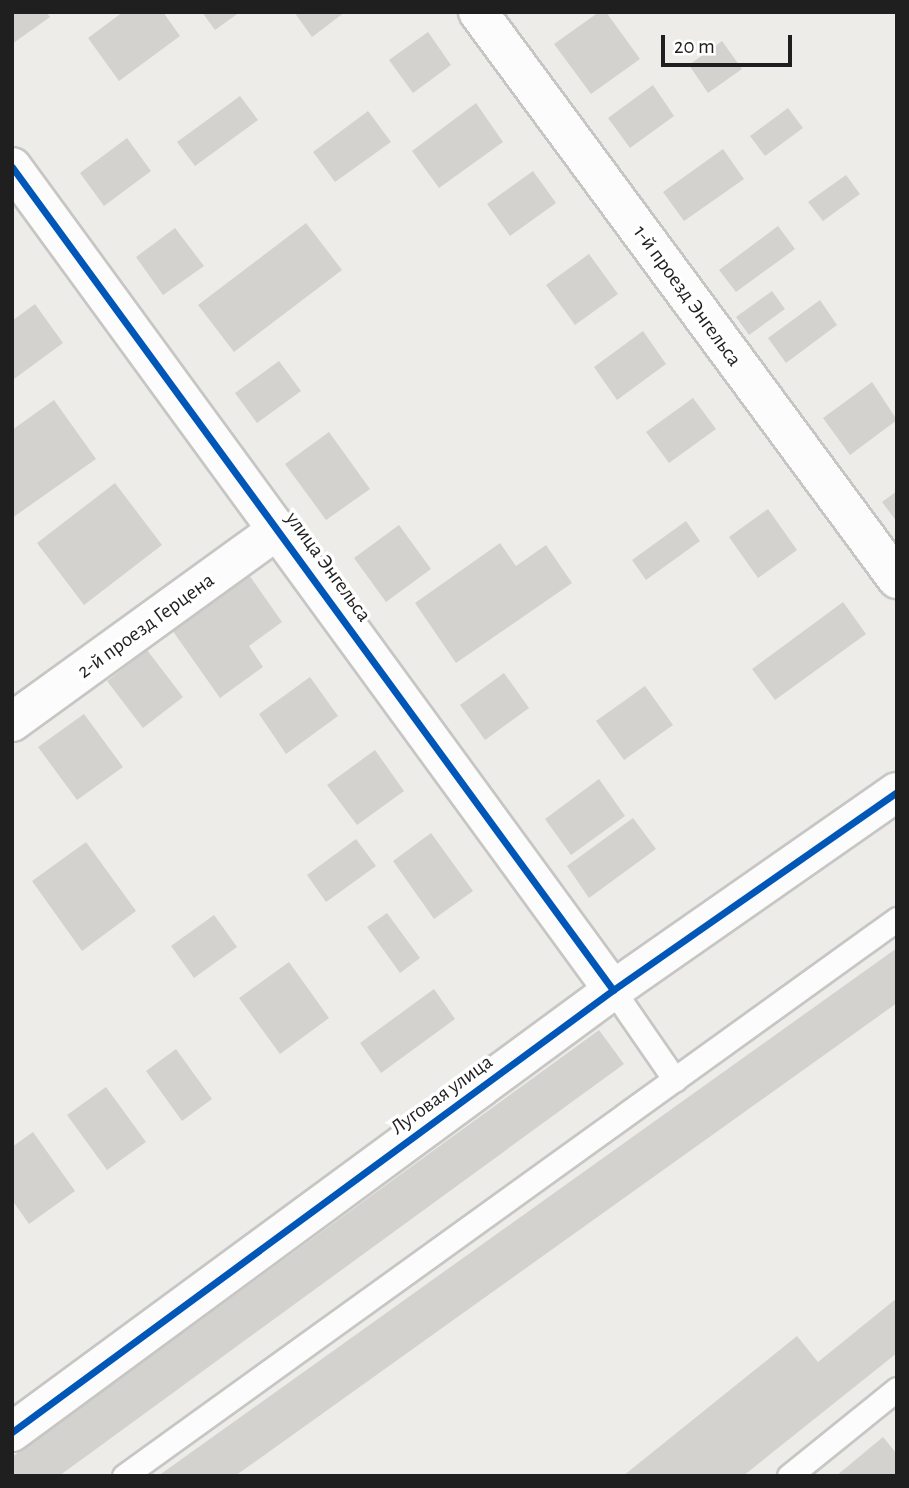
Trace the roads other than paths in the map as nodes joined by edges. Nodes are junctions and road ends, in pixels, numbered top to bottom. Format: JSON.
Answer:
{"nodes":[{"id":1,"x":478,"y":12,"type":"edge"},
{"id":2,"x":12,"y":167,"type":"edge"},
{"id":3,"x":279,"y":530,"type":"junction"},
{"id":4,"x":897,"y":579,"type":"edge"},
{"id":5,"x":12,"y":722,"type":"edge"},
{"id":6,"x":897,"y":792,"type":"edge"},
{"id":7,"x":897,"y":919,"type":"edge"},
{"id":8,"x":613,"y":990,"type":"junction"},
{"id":9,"x":675,"y":1080,"type":"junction"},
{"id":10,"x":897,"y":1389,"type":"edge"},
{"id":11,"x":12,"y":1432,"type":"edge"},
{"id":12,"x":124,"y":1476,"type":"edge"},
{"id":13,"x":789,"y":1476,"type":"edge"}],
"edges":[{"from":1,"to":4,"type":"street","name":"1-й проезд Энгельса"},
{"from":2,"to":3,"type":"street","name":"улица Энгельса"},
{"from":3,"to":5,"type":"street","name":"2-й проезд Герцена"},
{"from":3,"to":8,"type":"street","name":"улица Энгельса"},
{"from":6,"to":8,"type":"street","name":"Луговая улица"},
{"from":7,"to":9,"type":"lane"},
{"from":8,"to":9,"type":"lane"},
{"from":8,"to":11,"type":"street","name":"Луговая улица"},
{"from":9,"to":12,"type":"lane"},
{"from":10,"to":13,"type":"lane"}]}
